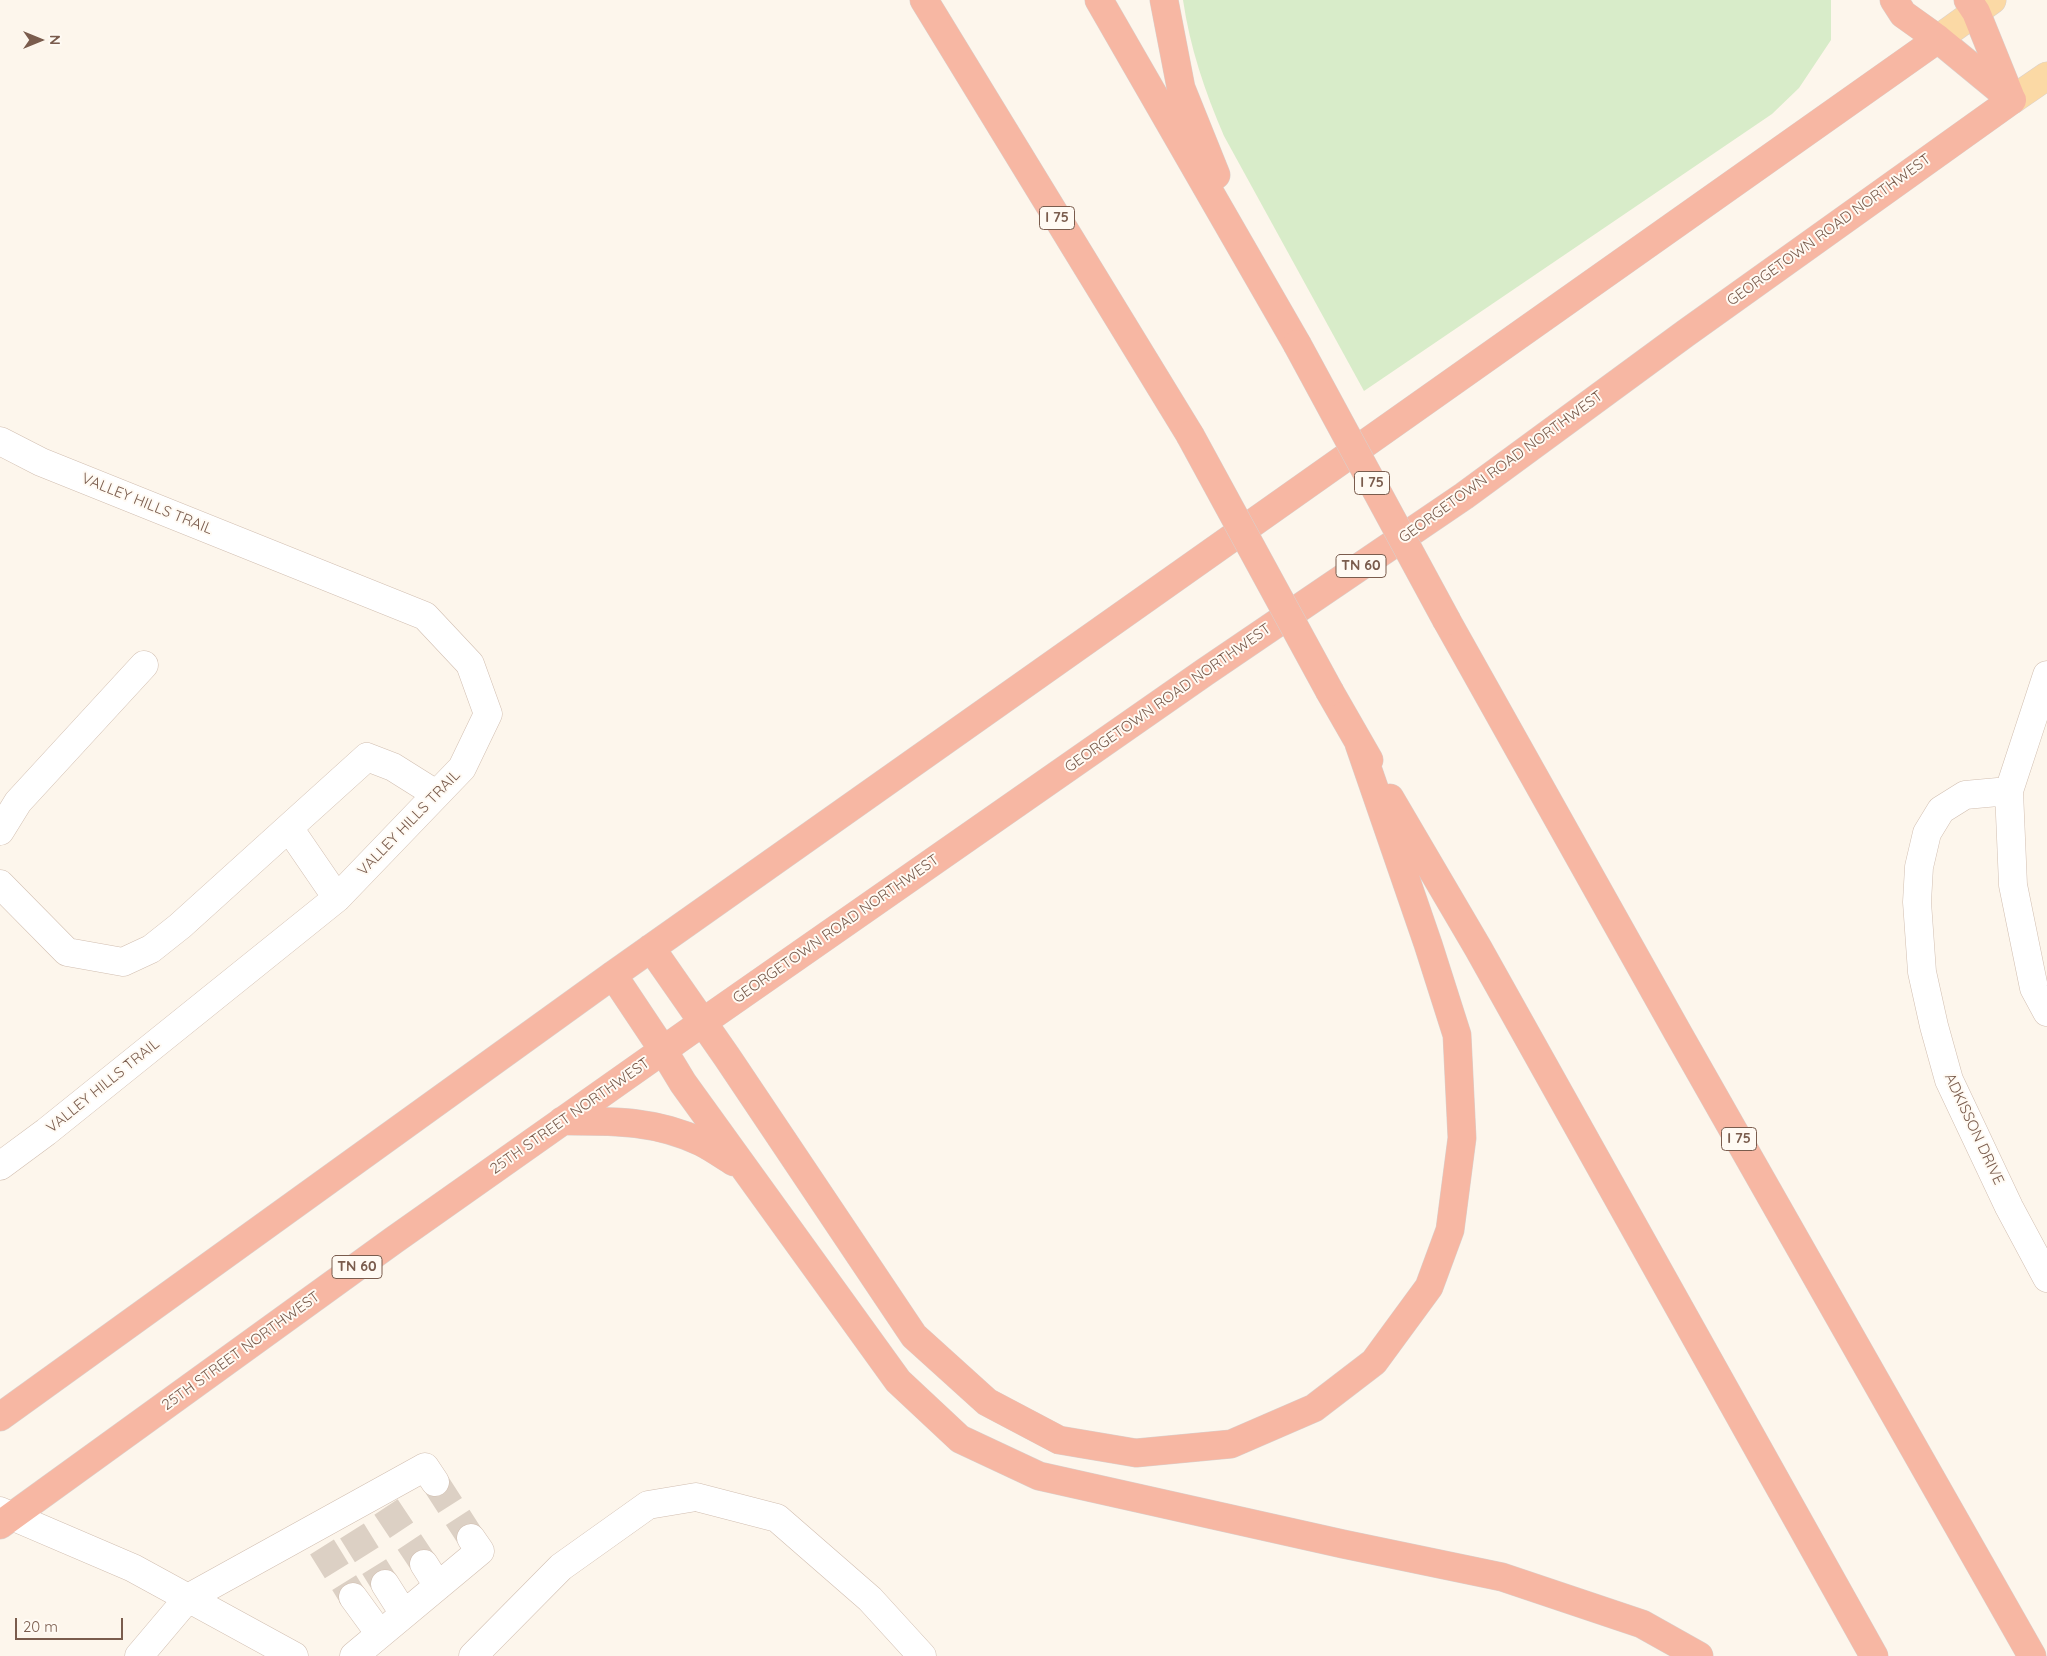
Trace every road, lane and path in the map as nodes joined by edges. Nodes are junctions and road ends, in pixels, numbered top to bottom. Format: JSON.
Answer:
{"nodes":[{"id":1,"x":924,"y":0,"type":"edge"},
{"id":2,"x":1099,"y":0,"type":"edge"},
{"id":3,"x":1164,"y":0,"type":"edge"},
{"id":4,"x":1894,"y":0,"type":"edge"},
{"id":5,"x":1979,"y":4,"type":"edge"},
{"id":6,"x":1938,"y":39,"type":"junction"},
{"id":7,"x":2047,"y":76,"type":"edge"},
{"id":8,"x":2012,"y":100,"type":"junction"},
{"id":9,"x":1249,"y":261,"type":"junction"},
{"id":10,"x":0,"y":441,"type":"edge"},
{"id":11,"x":144,"y":665,"type":"dead end"},
{"id":12,"x":2047,"y":675,"type":"edge"},
{"id":13,"x":1359,"y":744,"type":"junction"},
{"id":14,"x":2010,"y":791,"type":"junction"},
{"id":15,"x":436,"y":794,"type":"junction"},
{"id":16,"x":289,"y":828,"type":"junction"},
{"id":17,"x":0,"y":831,"type":"edge"},
{"id":18,"x":0,"y":884,"type":"edge"},
{"id":19,"x":337,"y":898,"type":"junction"},
{"id":20,"x":651,"y":948,"type":"junction"},
{"id":21,"x":613,"y":975,"type":"junction"},
{"id":22,"x":2047,"y":1012,"type":"edge"},
{"id":23,"x":703,"y":1022,"type":"junction"},
{"id":24,"x":663,"y":1050,"type":"junction"},
{"id":25,"x":562,"y":1121,"type":"junction"},
{"id":26,"x":0,"y":1166,"type":"edge"},
{"id":27,"x":745,"y":1169,"type":"junction"},
{"id":28,"x":2047,"y":1278,"type":"edge"},
{"id":29,"x":0,"y":1417,"type":"edge"},
{"id":30,"x":435,"y":1482,"type":"tunnel mouth"},
{"id":31,"x":4,"y":1517,"type":"edge"},
{"id":32,"x":471,"y":1538,"type":"tunnel mouth"},
{"id":33,"x":385,"y":1584,"type":"tunnel mouth"},
{"id":34,"x":353,"y":1597,"type":"tunnel mouth"},
{"id":35,"x":188,"y":1598,"type":"junction"},
{"id":36,"x":404,"y":1614,"type":"junction"},
{"id":37,"x":380,"y":1634,"type":"junction"},
{"id":38,"x":484,"y":1652,"type":"edge"},
{"id":39,"x":140,"y":1656,"type":"edge"},
{"id":40,"x":294,"y":1656,"type":"edge"},
{"id":41,"x":354,"y":1656,"type":"edge"},
{"id":42,"x":922,"y":1656,"type":"edge"},
{"id":43,"x":1699,"y":1656,"type":"edge"},
{"id":44,"x":1874,"y":1656,"type":"edge"},
{"id":45,"x":2032,"y":1656,"type":"edge"}],
"edges":[{"from":1,"to":13,"type":"highway","number":"I 75","bridge":true},
{"from":2,"to":9,"type":"highway","number":"I 75"},
{"from":3,"to":9,"type":"highway"},
{"from":4,"to":6,"type":"highway"},
{"from":5,"to":6,"type":"main road"},
{"from":5,"to":8,"type":"highway"},
{"from":6,"to":8,"type":"highway"},
{"from":6,"to":20,"type":"highway"},
{"from":7,"to":8,"type":"main road","name":"GEORGETOWN ROAD NORTHWEST","number":"TN 60"},
{"from":8,"to":23,"type":"highway","name":"GEORGETOWN ROAD NORTHWEST","number":"TN 60"},
{"from":9,"to":45,"type":"highway","number":"I 75","bridge":true},
{"from":10,"to":15,"type":"street","name":"VALLEY HILLS TRAIL"},
{"from":11,"to":17,"type":"street"},
{"from":12,"to":14,"type":"street"},
{"from":13,"to":23,"type":"highway"},
{"from":13,"to":44,"type":"highway","number":"I 75"},
{"from":14,"to":22,"type":"street"},
{"from":14,"to":28,"type":"street","name":"ADKISSON DRIVE"},
{"from":15,"to":16,"type":"street"},
{"from":15,"to":19,"type":"street","name":"VALLEY HILLS TRAIL"},
{"from":16,"to":18,"type":"street"},
{"from":16,"to":19,"type":"street"},
{"from":19,"to":26,"type":"street","name":"VALLEY HILLS TRAIL"},
{"from":20,"to":21,"type":"highway"},
{"from":20,"to":23,"type":"highway"},
{"from":21,"to":24,"type":"highway"},
{"from":21,"to":29,"type":"highway"},
{"from":23,"to":24,"type":"highway","name":"25TH STREET NORTHWEST","number":"TN 60"},
{"from":24,"to":25,"type":"highway","name":"25TH STREET NORTHWEST","number":"TN 60"},
{"from":24,"to":27,"type":"highway"},
{"from":25,"to":27,"type":"highway"},
{"from":25,"to":31,"type":"highway","name":"25TH STREET NORTHWEST","number":"TN 60"},
{"from":27,"to":43,"type":"highway"},
{"from":30,"to":35,"type":"street"},
{"from":31,"to":35,"type":"street"},
{"from":32,"to":36,"type":"street"},
{"from":33,"to":36,"type":"street"},
{"from":34,"to":37,"type":"street"},
{"from":35,"to":39,"type":"street"},
{"from":35,"to":40,"type":"street"},
{"from":36,"to":37,"type":"street"},
{"from":37,"to":41,"type":"street"},
{"from":38,"to":42,"type":"street"}]}
